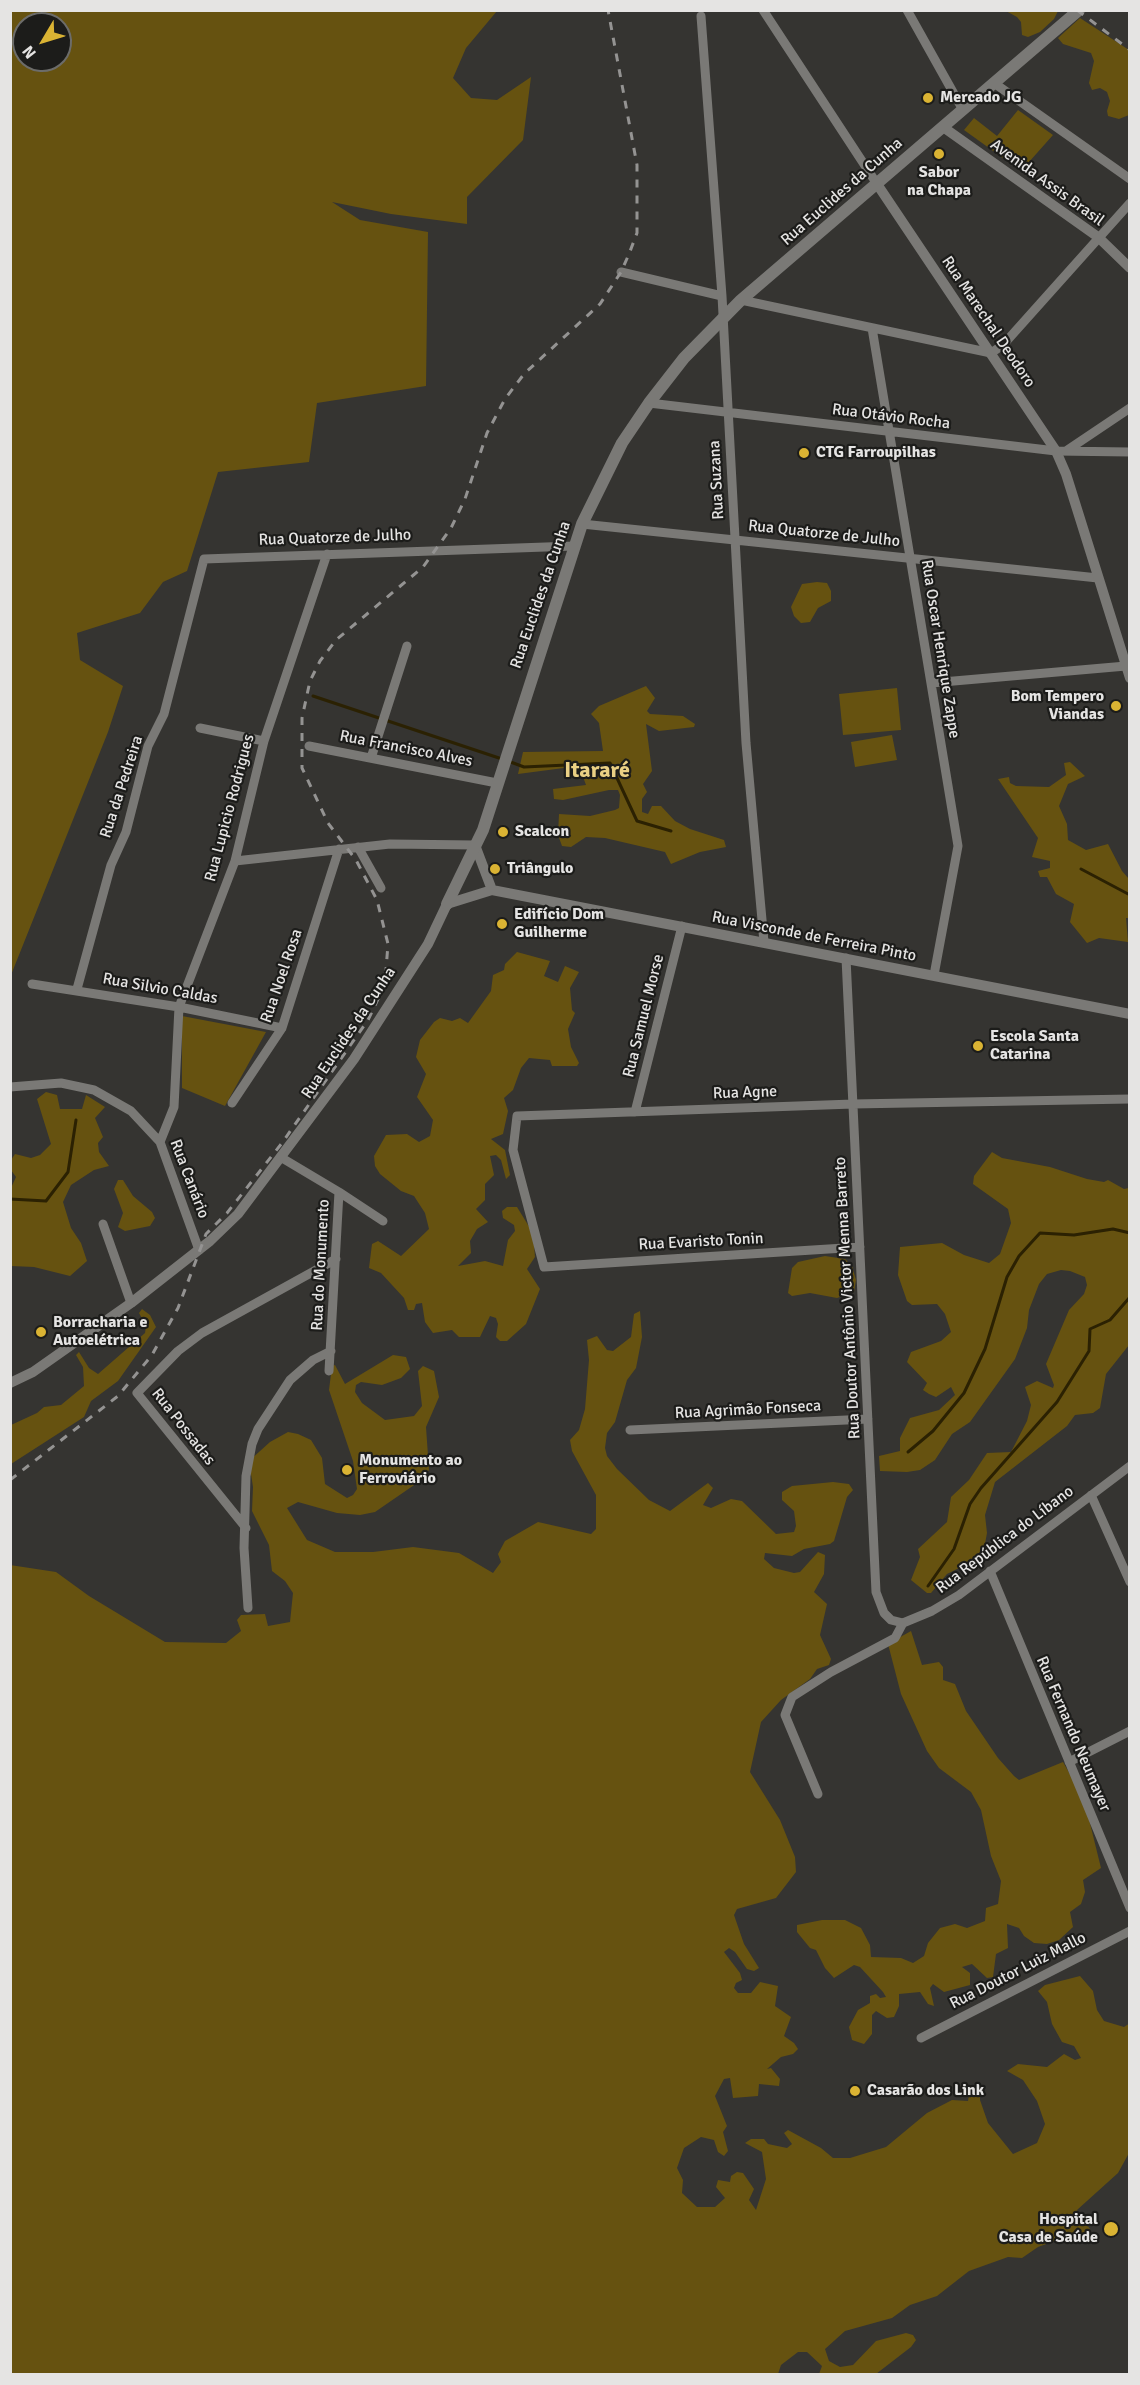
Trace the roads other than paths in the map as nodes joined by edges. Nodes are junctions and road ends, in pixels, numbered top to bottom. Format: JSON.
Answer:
{"nodes":[{"id":1,"x":763,"y":10,"type":"edge"},
{"id":2,"x":907,"y":10,"type":"edge"},
{"id":3,"x":1079,"y":10,"type":"edge"},
{"id":4,"x":701,"y":16,"type":"dead end"},
{"id":5,"x":994,"y":83,"type":"junction"},
{"id":6,"x":963,"y":111,"type":"junction"},
{"id":7,"x":943,"y":128,"type":"junction"},
{"id":8,"x":1130,"y":179,"type":"edge"},
{"id":9,"x":877,"y":184,"type":"junction"},
{"id":10,"x":1130,"y":203,"type":"edge"},
{"id":11,"x":1098,"y":237,"type":"junction"},
{"id":12,"x":1130,"y":268,"type":"edge"},
{"id":13,"x":621,"y":272,"type":"dead end"},
{"id":14,"x":722,"y":296,"type":"junction"},
{"id":15,"x":741,"y":300,"type":"junction"},
{"id":16,"x":723,"y":317,"type":"junction"},
{"id":17,"x":872,"y":328,"type":"junction"},
{"id":18,"x":991,"y":353,"type":"junction"},
{"id":19,"x":649,"y":403,"type":"junction"},
{"id":20,"x":1130,"y":408,"type":"edge"},
{"id":21,"x":728,"y":412,"type":"junction"},
{"id":22,"x":889,"y":431,"type":"junction"},
{"id":23,"x":1060,"y":451,"type":"junction"},
{"id":24,"x":1130,"y":452,"type":"edge"},
{"id":25,"x":582,"y":524,"type":"junction"},
{"id":26,"x":735,"y":540,"type":"junction"},
{"id":27,"x":574,"y":546,"type":"junction"},
{"id":28,"x":327,"y":554,"type":"junction"},
{"id":29,"x":910,"y":558,"type":"junction"},
{"id":30,"x":204,"y":559,"type":"joint"},
{"id":31,"x":1098,"y":578,"type":"junction"},
{"id":32,"x":407,"y":646,"type":"dead end"},
{"id":33,"x":1128,"y":672,"type":"edge"},
{"id":34,"x":931,"y":683,"type":"junction"},
{"id":35,"x":200,"y":728,"type":"dead end"},
{"id":36,"x":264,"y":741,"type":"junction"},
{"id":37,"x":309,"y":746,"type":"dead end"},
{"id":38,"x":371,"y":758,"type":"junction"},
{"id":39,"x":497,"y":783,"type":"junction"},
{"id":40,"x":475,"y":845,"type":"junction"},
{"id":41,"x":358,"y":847,"type":"junction"},
{"id":42,"x":339,"y":849,"type":"junction"},
{"id":43,"x":235,"y":861,"type":"junction"},
{"id":44,"x":381,"y":888,"type":"dead end"},
{"id":45,"x":492,"y":890,"type":"junction"},
{"id":46,"x":447,"y":904,"type":"junction"},
{"id":47,"x":682,"y":926,"type":"junction"},
{"id":48,"x":764,"y":942,"type":"junction"},
{"id":49,"x":846,"y":958,"type":"junction"},
{"id":50,"x":934,"y":975,"type":"junction"},
{"id":51,"x":32,"y":984,"type":"dead end"},
{"id":52,"x":77,"y":989,"type":"junction"},
{"id":53,"x":179,"y":1007,"type":"junction"},
{"id":54,"x":1130,"y":1014,"type":"edge"},
{"id":55,"x":282,"y":1028,"type":"junction"},
{"id":56,"x":10,"y":1087,"type":"edge"},
{"id":57,"x":1130,"y":1100,"type":"edge"},
{"id":58,"x":232,"y":1103,"type":"dead end"},
{"id":59,"x":853,"y":1104,"type":"junction"},
{"id":60,"x":635,"y":1112,"type":"junction"},
{"id":61,"x":160,"y":1142,"type":"junction"},
{"id":62,"x":282,"y":1158,"type":"junction"},
{"id":63,"x":339,"y":1192,"type":"junction"},
{"id":64,"x":383,"y":1221,"type":"dead end"},
{"id":65,"x":103,"y":1224,"type":"dead end"},
{"id":66,"x":860,"y":1247,"type":"junction"},
{"id":67,"x":199,"y":1250,"type":"junction"},
{"id":68,"x":336,"y":1259,"type":"junction"},
{"id":69,"x":544,"y":1266,"type":"joint"},
{"id":70,"x":131,"y":1304,"type":"junction"},
{"id":71,"x":331,"y":1351,"type":"junction"},
{"id":72,"x":329,"y":1371,"type":"dead end"},
{"id":73,"x":10,"y":1383,"type":"edge"},
{"id":74,"x":868,"y":1419,"type":"junction"},
{"id":75,"x":630,"y":1430,"type":"dead end"},
{"id":76,"x":1130,"y":1466,"type":"edge"},
{"id":77,"x":1091,"y":1495,"type":"junction"},
{"id":78,"x":246,"y":1528,"type":"junction"},
{"id":79,"x":990,"y":1571,"type":"junction"},
{"id":80,"x":1130,"y":1582,"type":"edge"},
{"id":81,"x":248,"y":1608,"type":"dead end"},
{"id":82,"x":903,"y":1623,"type":"junction"},
{"id":83,"x":1130,"y":1731,"type":"edge"},
{"id":84,"x":1069,"y":1762,"type":"junction"},
{"id":85,"x":818,"y":1794,"type":"dead end"},
{"id":86,"x":1130,"y":1908,"type":"edge"},
{"id":87,"x":1130,"y":1930,"type":"edge"},
{"id":88,"x":921,"y":2038,"type":"dead end"}],
"edges":[{"from":1,"to":9,"type":"street","name":"Rua Marechal Deodoro"},
{"from":2,"to":6,"type":"street"},
{"from":3,"to":5,"type":"main road","name":"Rua Euclides da Cunha"},
{"from":4,"to":14,"type":"street","name":"Rua Suzana"},
{"from":5,"to":6,"type":"main road","name":"Rua Euclides da Cunha"},
{"from":5,"to":8,"type":"street"},
{"from":6,"to":7,"type":"main road","name":"Rua Euclides da Cunha"},
{"from":7,"to":9,"type":"main road","name":"Rua Euclides da Cunha"},
{"from":7,"to":11,"type":"street","name":"Avenida Assis Brasil"},
{"from":9,"to":15,"type":"main road","name":"Rua Euclides da Cunha"},
{"from":9,"to":18,"type":"street","name":"Rua Marechal Deodoro"},
{"from":10,"to":11,"type":"street"},
{"from":11,"to":12,"type":"street","name":"Avenida Assis Brasil"},
{"from":11,"to":18,"type":"street"},
{"from":13,"to":14,"type":"street"},
{"from":14,"to":16,"type":"street","name":"Rua Suzana"},
{"from":15,"to":16,"type":"main road","name":"Rua Euclides da Cunha"},
{"from":15,"to":17,"type":"street"},
{"from":16,"to":19,"type":"main road","name":"Rua Euclides da Cunha"},
{"from":16,"to":21,"type":"street","name":"Rua Suzana"},
{"from":17,"to":18,"type":"street"},
{"from":17,"to":22,"type":"street","name":"Rua Oscar Henrique Zappe"},
{"from":18,"to":23,"type":"street","name":"Rua Marechal Deodoro"},
{"from":19,"to":21,"type":"street","name":"Rua Otávio Rocha"},
{"from":19,"to":25,"type":"main road","name":"Rua Euclides da Cunha"},
{"from":20,"to":23,"type":"street"},
{"from":21,"to":22,"type":"street","name":"Rua Otávio Rocha"},
{"from":21,"to":26,"type":"street","name":"Rua Suzana"},
{"from":22,"to":23,"type":"street","name":"Rua Otávio Rocha"},
{"from":22,"to":29,"type":"street","name":"Rua Oscar Henrique Zappe"},
{"from":23,"to":24,"type":"street","name":"Rua Otávio Rocha"},
{"from":23,"to":31,"type":"street","name":"Rua Marechal Deodoro"},
{"from":25,"to":26,"type":"street","name":"Rua Quatorze de Julho"},
{"from":25,"to":27,"type":"main road","name":"Rua Euclides da Cunha"},
{"from":26,"to":29,"type":"street","name":"Rua Quatorze de Julho"},
{"from":26,"to":48,"type":"street","name":"Rua Suzana"},
{"from":27,"to":28,"type":"street","name":"Rua Quatorze de Julho"},
{"from":27,"to":39,"type":"main road","name":"Rua Euclides da Cunha"},
{"from":28,"to":30,"type":"street","name":"Rua Quatorze de Julho"},
{"from":28,"to":36,"type":"street","name":"Rua Lupicio Rodrigues"},
{"from":29,"to":31,"type":"street","name":"Rua Quatorze de Julho"},
{"from":29,"to":34,"type":"street","name":"Rua Oscar Henrique Zappe"},
{"from":30,"to":52,"type":"street","name":"Rua da Pedreira"},
{"from":31,"to":33,"type":"street","name":"Rua Marechal Deodoro"},
{"from":32,"to":38,"type":"street"},
{"from":33,"to":34,"type":"street"},
{"from":34,"to":50,"type":"street","name":"Rua Oscar Henrique Zappe"},
{"from":35,"to":36,"type":"street"},
{"from":36,"to":43,"type":"street","name":"Rua Lupicio Rodrigues"},
{"from":37,"to":38,"type":"street","name":"Rua Francisco Alves"},
{"from":38,"to":39,"type":"street","name":"Rua Francisco Alves"},
{"from":39,"to":40,"type":"main road","name":"Rua Euclides da Cunha"},
{"from":40,"to":41,"type":"street"},
{"from":40,"to":45,"type":"street"},
{"from":40,"to":46,"type":"main road","name":"Rua Euclides da Cunha"},
{"from":41,"to":42,"type":"street"},
{"from":41,"to":44,"type":"street"},
{"from":42,"to":43,"type":"street"},
{"from":42,"to":55,"type":"street","name":"Rua Noel Rosa"},
{"from":43,"to":53,"type":"street","name":"Rua Lupicio Rodrigues"},
{"from":45,"to":46,"type":"street","name":"Rua Visconde de Ferreira Pinto"},
{"from":45,"to":47,"type":"street","name":"Rua Visconde de Ferreira Pinto"},
{"from":46,"to":62,"type":"street","name":"Rua Euclides da Cunha"},
{"from":47,"to":48,"type":"street","name":"Rua Visconde de Ferreira Pinto"},
{"from":47,"to":60,"type":"street","name":"Rua Samuel Morse"},
{"from":48,"to":49,"type":"street","name":"Rua Visconde de Ferreira Pinto"},
{"from":49,"to":50,"type":"street","name":"Rua Visconde de Ferreira Pinto"},
{"from":49,"to":59,"type":"street","name":"Rua Doutor Antônio Victor Menna Barreto"},
{"from":50,"to":54,"type":"street","name":"Rua Visconde de Ferreira Pinto"},
{"from":51,"to":52,"type":"street","name":"Rua Silvio Caldas"},
{"from":52,"to":53,"type":"street","name":"Rua Silvio Caldas"},
{"from":53,"to":55,"type":"street","name":"Rua Silvio Caldas"},
{"from":53,"to":61,"type":"street","name":"Rua Lupicio Rodrigues"},
{"from":55,"to":58,"type":"street","name":"Rua Noel Rosa"},
{"from":56,"to":61,"type":"street","name":"Rua Canário"},
{"from":57,"to":59,"type":"street","name":"Rua Agne"},
{"from":59,"to":60,"type":"street","name":"Rua Agne"},
{"from":59,"to":66,"type":"street","name":"Rua Doutor Antônio Victor Menna Barreto"},
{"from":60,"to":69,"type":"street","name":"Rua Agne"},
{"from":61,"to":67,"type":"street","name":"Rua Canário"},
{"from":62,"to":63,"type":"street","name":"Rua do Monumento"},
{"from":62,"to":67,"type":"street","name":"Rua Euclides da Cunha"},
{"from":63,"to":64,"type":"street"},
{"from":63,"to":68,"type":"street","name":"Rua do Monumento"},
{"from":65,"to":70,"type":"street"},
{"from":66,"to":69,"type":"street","name":"Rua Evaristo Tonin"},
{"from":66,"to":74,"type":"street","name":"Rua Doutor Antônio Victor Menna Barreto"},
{"from":67,"to":70,"type":"street","name":"Rua Euclides da Cunha"},
{"from":68,"to":71,"type":"street","name":"Rua do Monumento"},
{"from":68,"to":78,"type":"street","name":"Rua Possadas"},
{"from":70,"to":73,"type":"street","name":"Rua Euclides da Cunha"},
{"from":71,"to":72,"type":"street","name":"Rua do Monumento"},
{"from":71,"to":78,"type":"street"},
{"from":74,"to":75,"type":"street","name":"Rua Agrimão Fonseca"},
{"from":74,"to":82,"type":"street","name":"Rua Doutor Antônio Victor Menna Barreto"},
{"from":76,"to":77,"type":"street","name":"Rua República do Líbano"},
{"from":77,"to":79,"type":"street","name":"Rua República do Líbano"},
{"from":77,"to":80,"type":"street"},
{"from":78,"to":81,"type":"street"},
{"from":79,"to":82,"type":"street","name":"Rua República do Líbano"},
{"from":79,"to":84,"type":"street","name":"Rua Fernando Neumayer"},
{"from":82,"to":85,"type":"street","name":"Rua República do Líbano"},
{"from":83,"to":84,"type":"street"},
{"from":84,"to":86,"type":"street","name":"Rua Fernando Neumayer"},
{"from":87,"to":88,"type":"street","name":"Rua Doutor Luiz Mallo"}]}
